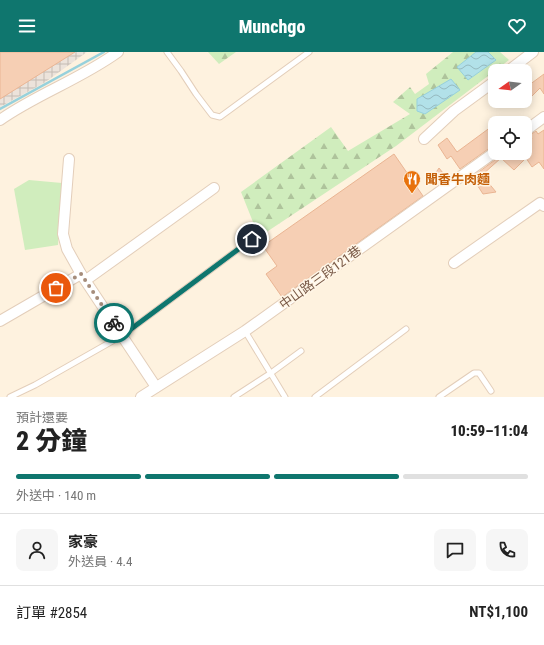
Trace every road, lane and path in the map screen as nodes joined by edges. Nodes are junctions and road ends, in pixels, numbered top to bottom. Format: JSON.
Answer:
{"nodes":[{"id":1,"x":118,"y":52,"type":"edge"},
{"id":2,"x":167,"y":52,"type":"edge"},
{"id":3,"x":309,"y":52,"type":"edge"},
{"id":4,"x":534,"y":52,"type":"edge"},
{"id":5,"x":518,"y":64,"type":"edge"},
{"id":6,"x":488,"y":86,"type":"edge"},
{"id":7,"x":544,"y":117,"type":"edge"},
{"id":8,"x":0,"y":120,"type":"edge"},
{"id":9,"x":532,"y":126,"type":"edge"},
{"id":10,"x":424,"y":139,"type":"dead end"},
{"id":11,"x":488,"y":157,"type":"edge"},
{"id":12,"x":69,"y":160,"type":"dead end"},
{"id":13,"x":214,"y":188,"type":"dead end"},
{"id":14,"x":544,"y":206,"type":"edge"},
{"id":15,"x":252,"y":239,"type":"dead end"},
{"id":16,"x":454,"y":262,"type":"dead end"},
{"id":17,"x":84,"y":277,"type":"junction"},
{"id":18,"x":0,"y":321,"type":"edge"},
{"id":19,"x":406,"y":329,"type":"dead end"},
{"id":20,"x":245,"y":331,"type":"junction"},
{"id":21,"x":123,"y":335,"type":"junction"},
{"id":22,"x":301,"y":351,"type":"dead end"},
{"id":23,"x":271,"y":373,"type":"junction"},
{"id":24,"x":156,"y":387,"type":"junction"},
{"id":25,"x":491,"y":391,"type":"dead end"},
{"id":26,"x":10,"y":397,"type":"edge"},
{"id":27,"x":141,"y":397,"type":"edge"},
{"id":28,"x":234,"y":397,"type":"edge"},
{"id":29,"x":285,"y":397,"type":"edge"},
{"id":30,"x":315,"y":397,"type":"edge"},
{"id":31,"x":439,"y":397,"type":"edge"}],
"edges":[{"from":1,"to":8,"type":"street"},
{"from":2,"to":3,"type":"lane"},
{"from":4,"to":5,"type":"street"},
{"from":6,"to":10,"type":"street"},
{"from":7,"to":9,"type":"street"},
{"from":11,"to":20,"type":"street","name":"中山路三段121巷"},
{"from":12,"to":17,"type":"street"},
{"from":13,"to":17,"type":"street"},
{"from":14,"to":16,"type":"street"},
{"from":15,"to":21,"type":"lane"},
{"from":17,"to":18,"type":"street"},
{"from":17,"to":21,"type":"street"},
{"from":19,"to":30,"type":"lane"},
{"from":20,"to":23,"type":"lane"},
{"from":20,"to":24,"type":"street","name":"中山路三段121巷"},
{"from":21,"to":24,"type":"street"},
{"from":21,"to":26,"type":"lane"},
{"from":22,"to":23,"type":"lane"},
{"from":23,"to":28,"type":"lane"},
{"from":23,"to":29,"type":"lane"},
{"from":24,"to":27,"type":"street","name":"中山路三段121巷"},
{"from":25,"to":31,"type":"lane"}]}
